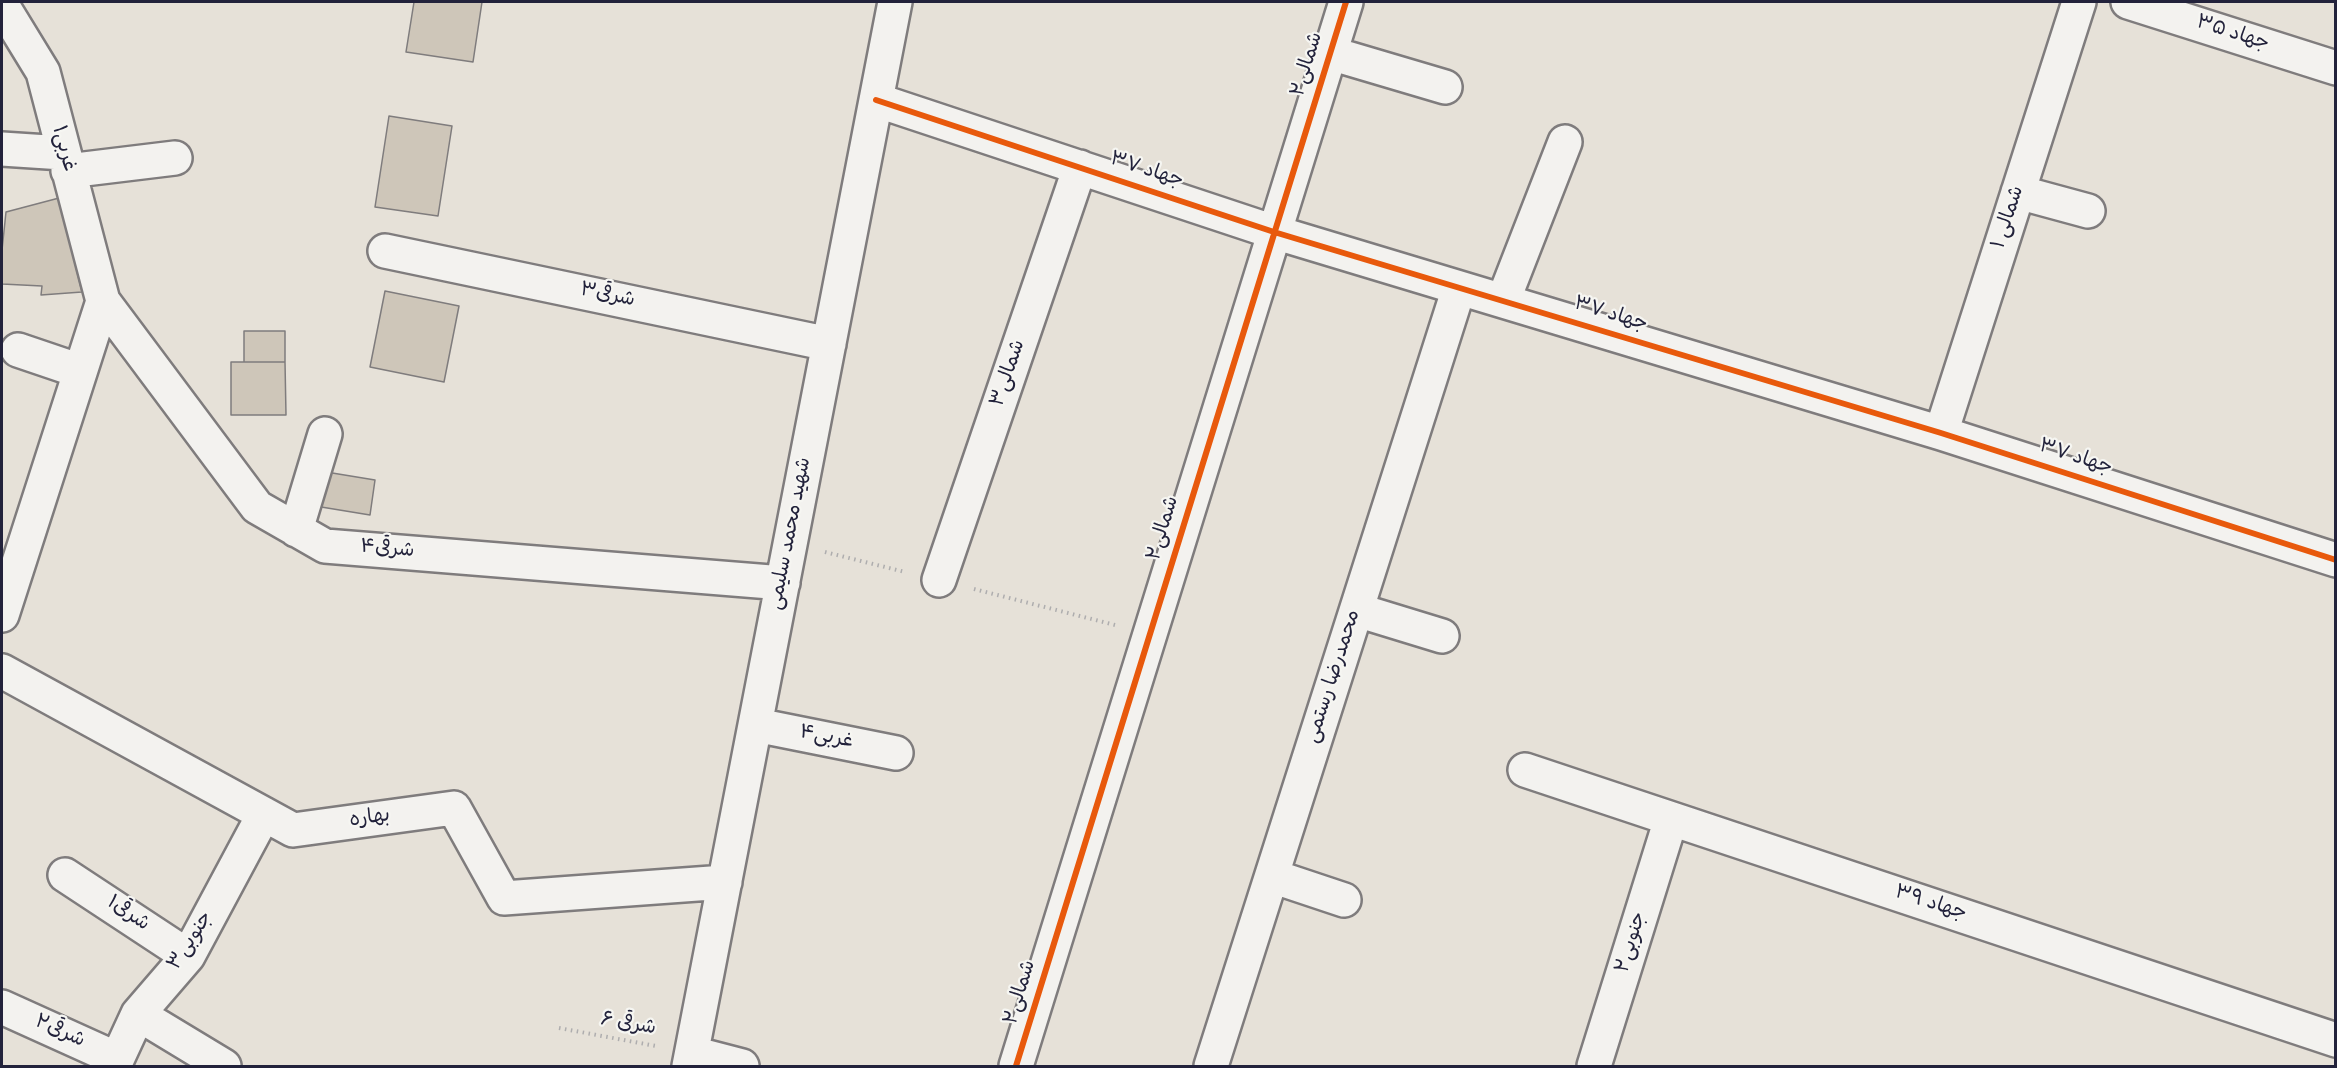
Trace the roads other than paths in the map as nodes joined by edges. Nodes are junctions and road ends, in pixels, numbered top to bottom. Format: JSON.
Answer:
{"nodes":[{"id":1,"x":895,"y":2,"type":"edge"},
{"id":2,"x":1346,"y":2,"type":"edge"},
{"id":3,"x":2079,"y":2,"type":"edge"},
{"id":4,"x":2128,"y":2,"type":"edge"},
{"id":5,"x":2,"y":5,"type":"edge"},
{"id":6,"x":1330,"y":53,"type":"junction"},
{"id":7,"x":2336,"y":68,"type":"edge"},
{"id":8,"x":1445,"y":87,"type":"dead end"},
{"id":9,"x":876,"y":100,"type":"junction"},
{"id":10,"x":1565,"y":142,"type":"dead end"},
{"id":11,"x":2,"y":149,"type":"edge"},
{"id":12,"x":175,"y":158,"type":"dead end"},
{"id":13,"x":66,"y":162,"type":"junction"},
{"id":14,"x":1080,"y":168,"type":"junction"},
{"id":15,"x":2018,"y":192,"type":"junction"},
{"id":16,"x":2088,"y":211,"type":"dead end"},
{"id":17,"x":1274,"y":232,"type":"junction"},
{"id":18,"x":386,"y":251,"type":"dead end"},
{"id":19,"x":1459,"y":288,"type":"junction"},
{"id":20,"x":103,"y":301,"type":"junction"},
{"id":21,"x":1503,"y":301,"type":"junction"},
{"id":22,"x":829,"y":344,"type":"junction"},
{"id":23,"x":18,"y":350,"type":"dead end"},
{"id":24,"x":80,"y":371,"type":"junction"},
{"id":25,"x":1941,"y":433,"type":"junction"},
{"id":26,"x":325,"y":434,"type":"dead end"},
{"id":27,"x":296,"y":530,"type":"junction"},
{"id":28,"x":2336,"y":560,"type":"edge"},
{"id":29,"x":939,"y":580,"type":"dead end"},
{"id":30,"x":783,"y":583,"type":"junction"},
{"id":31,"x":1357,"y":610,"type":"junction"},
{"id":32,"x":2,"y":615,"type":"edge"},
{"id":33,"x":1442,"y":636,"type":"dead end"},
{"id":34,"x":2,"y":671,"type":"edge"},
{"id":35,"x":756,"y":725,"type":"junction"},
{"id":36,"x":896,"y":753,"type":"dead end"},
{"id":37,"x":1526,"y":770,"type":"dead end"},
{"id":38,"x":264,"y":814,"type":"junction"},
{"id":39,"x":1671,"y":819,"type":"junction"},
{"id":40,"x":65,"y":875,"type":"dead end"},
{"id":41,"x":1272,"y":876,"type":"junction"},
{"id":42,"x":725,"y":882,"type":"junction"},
{"id":43,"x":1344,"y":900,"type":"dead end"},
{"id":44,"x":188,"y":956,"type":"junction"},
{"id":45,"x":2,"y":1007,"type":"edge"},
{"id":46,"x":138,"y":1014,"type":"junction"},
{"id":47,"x":2336,"y":1040,"type":"edge"},
{"id":48,"x":691,"y":1060,"type":"edge"},
{"id":49,"x":115,"y":1063,"type":"edge"},
{"id":50,"x":224,"y":1066,"type":"edge"},
{"id":51,"x":742,"y":1066,"type":"edge"},
{"id":52,"x":1016,"y":1066,"type":"edge"},
{"id":53,"x":1211,"y":1066,"type":"edge"},
{"id":54,"x":1594,"y":1066,"type":"edge"}],
"edges":[{"from":1,"to":9,"type":"street","name":"شهید محمد سلیمی"},
{"from":2,"to":6,"type":"street","name":"شمالی۲"},
{"from":3,"to":15,"type":"street","name":"شمالی ۱"},
{"from":4,"to":7,"type":"street","name":"جهاد ۳۵"},
{"from":5,"to":13,"type":"street","name":"غربی۱"},
{"from":6,"to":8,"type":"street"},
{"from":6,"to":17,"type":"street","name":"شمالی۲"},
{"from":9,"to":14,"type":"street","name":"جهاد ۳۷"},
{"from":9,"to":22,"type":"street","name":"شهید محمد سلیمی"},
{"from":10,"to":21,"type":"street"},
{"from":11,"to":13,"type":"street"},
{"from":12,"to":13,"type":"street"},
{"from":13,"to":20,"type":"street","name":"غربی۱"},
{"from":14,"to":17,"type":"street","name":"جهاد ۳۷"},
{"from":14,"to":29,"type":"street","name":"شمالی۳"},
{"from":15,"to":16,"type":"street"},
{"from":15,"to":25,"type":"street","name":"شمالی ۱"},
{"from":17,"to":19,"type":"street","name":"جهاد ۳۷"},
{"from":17,"to":52,"type":"street","name":"شمالی۲"},
{"from":18,"to":22,"type":"street","name":"شرقی۳"},
{"from":19,"to":21,"type":"street","name":"جهاد ۳۷"},
{"from":19,"to":31,"type":"street","name":"محمدرضا رستمی"},
{"from":20,"to":24,"type":"street"},
{"from":20,"to":27,"type":"street","name":"شرقی۴"},
{"from":21,"to":25,"type":"street","name":"جهاد ۳۷"},
{"from":22,"to":30,"type":"street","name":"شهید محمد سلیمی"},
{"from":23,"to":24,"type":"street"},
{"from":24,"to":32,"type":"street"},
{"from":25,"to":28,"type":"street","name":"جهاد ۳۷"},
{"from":26,"to":27,"type":"street"},
{"from":27,"to":30,"type":"street","name":"شرقی۴"},
{"from":30,"to":35,"type":"street","name":"شهید محمد سلیمی"},
{"from":31,"to":33,"type":"street"},
{"from":31,"to":41,"type":"street","name":"محمدرضا رستمی"},
{"from":34,"to":38,"type":"street","name":"بهاره"},
{"from":35,"to":36,"type":"street","name":"غربی۴"},
{"from":35,"to":42,"type":"street","name":"شهید محمد سلیمی"},
{"from":37,"to":39,"type":"street","name":"جهاد ۳۹"},
{"from":38,"to":42,"type":"street","name":"بهاره"},
{"from":38,"to":44,"type":"street","name":"جنوبی۳"},
{"from":39,"to":47,"type":"street","name":"جهاد ۳۹"},
{"from":39,"to":54,"type":"street","name":"جنوبی۲"},
{"from":40,"to":44,"type":"street","name":"شرقی۱"},
{"from":41,"to":43,"type":"street"},
{"from":41,"to":53,"type":"street","name":"محمدرضا رستمی"},
{"from":42,"to":48,"type":"street","name":"شهید محمد سلیمی"},
{"from":44,"to":46,"type":"street","name":"جنوبی۳"},
{"from":45,"to":49,"type":"street","name":"شرقی۲"},
{"from":46,"to":49,"type":"street","name":"جنوبی۳"},
{"from":46,"to":50,"type":"street"},
{"from":48,"to":51,"type":"street"}]}
